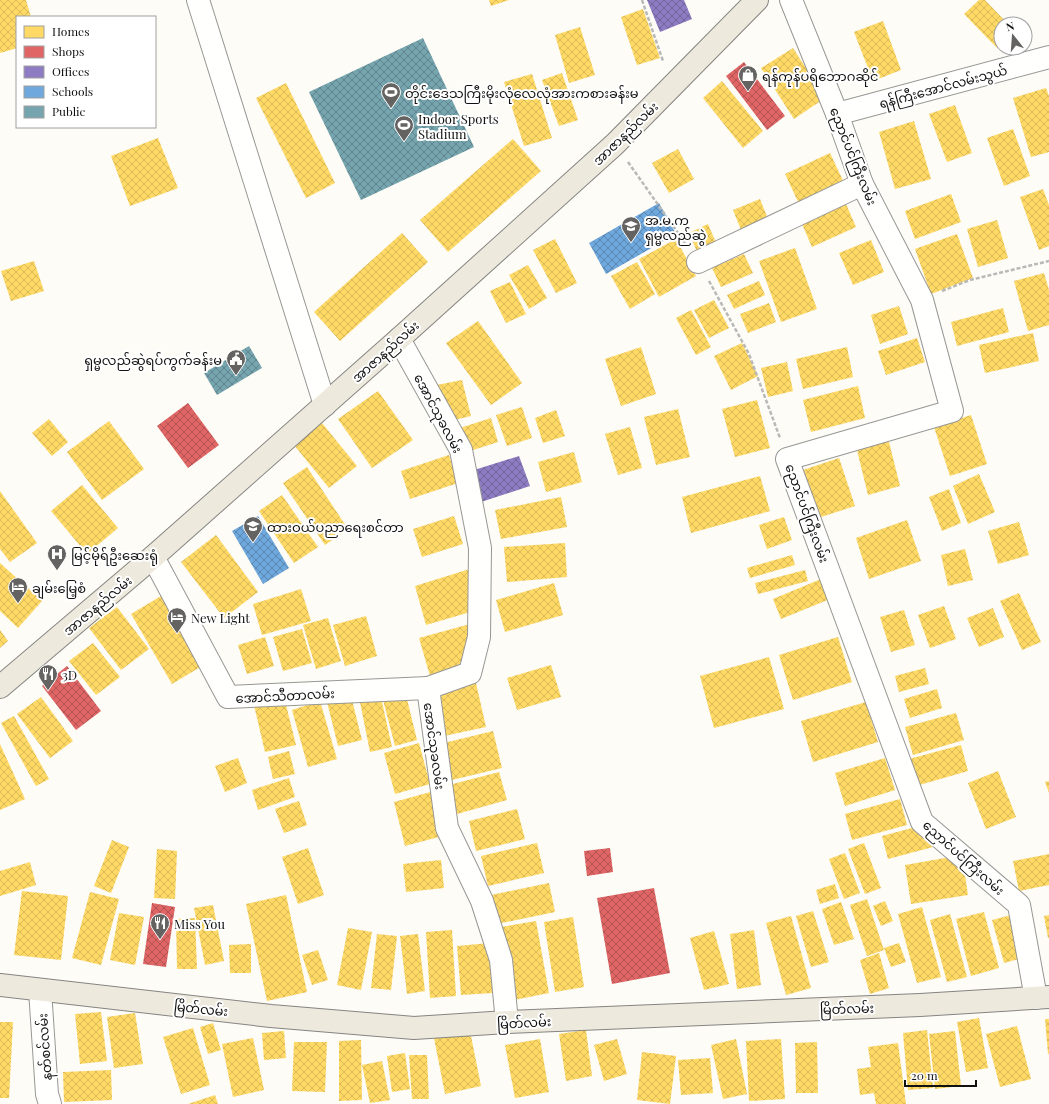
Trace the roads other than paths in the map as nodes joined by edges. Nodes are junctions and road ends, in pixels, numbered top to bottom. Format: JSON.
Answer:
{"nodes":[{"id":1,"x":198,"y":0,"type":"edge"},
{"id":2,"x":757,"y":0,"type":"edge"},
{"id":3,"x":791,"y":0,"type":"edge"},
{"id":4,"x":1049,"y":58,"type":"edge"},
{"id":5,"x":837,"y":114,"type":"junction"},
{"id":6,"x":862,"y":184,"type":"junction"},
{"id":7,"x":698,"y":262,"type":"road end"},
{"id":8,"x":399,"y":339,"type":"junction"},
{"id":9,"x":325,"y":405,"type":"junction"},
{"id":10,"x":153,"y":558,"type":"junction"},
{"id":11,"x":0,"y":687,"type":"edge"},
{"id":12,"x":428,"y":688,"type":"junction"},
{"id":13,"x":0,"y":985,"type":"edge"},
{"id":14,"x":40,"y":990,"type":"junction"},
{"id":15,"x":1042,"y":998,"type":"edge"},
{"id":16,"x":507,"y":1022,"type":"junction"},
{"id":17,"x":50,"y":1104,"type":"edge"}],
"edges":[{"from":1,"to":9,"type":"street"},
{"from":2,"to":8,"type":"main road","name":"အာဇာနည်လမ်း"},
{"from":3,"to":5,"type":"street","name":"ညောင်ပင်ကြီးလမ်း"},
{"from":4,"to":5,"type":"street","name":"ရန်ကြီးအောင်လမ်းသွယ်"},
{"from":5,"to":6,"type":"street","name":"ညောင်ပင်ကြီးလမ်း"},
{"from":6,"to":7,"type":"street"},
{"from":6,"to":15,"type":"street","name":"ညောင်ပင်ကြီးလမ်း"},
{"from":8,"to":9,"type":"main road","name":"အာဇာနည်လမ်း"},
{"from":8,"to":12,"type":"street","name":"အောင်သုခလမ်း"},
{"from":9,"to":10,"type":"main road","name":"အာဇာနည်လမ်း"},
{"from":10,"to":11,"type":"main road","name":"အာဇာနည်လမ်း"},
{"from":10,"to":12,"type":"street","name":"အောင်သီတာလမ်း"},
{"from":12,"to":16,"type":"street","name":"အောင်သုခလမ်း"},
{"from":13,"to":14,"type":"main road","name":"မြိတ်လမ်း"},
{"from":14,"to":16,"type":"main road","name":"မြိတ်လမ်း"},
{"from":14,"to":17,"type":"street","name":"နတ်စင်လမ်း"},
{"from":15,"to":16,"type":"main road","name":"မြိတ်လမ်း"}]}
